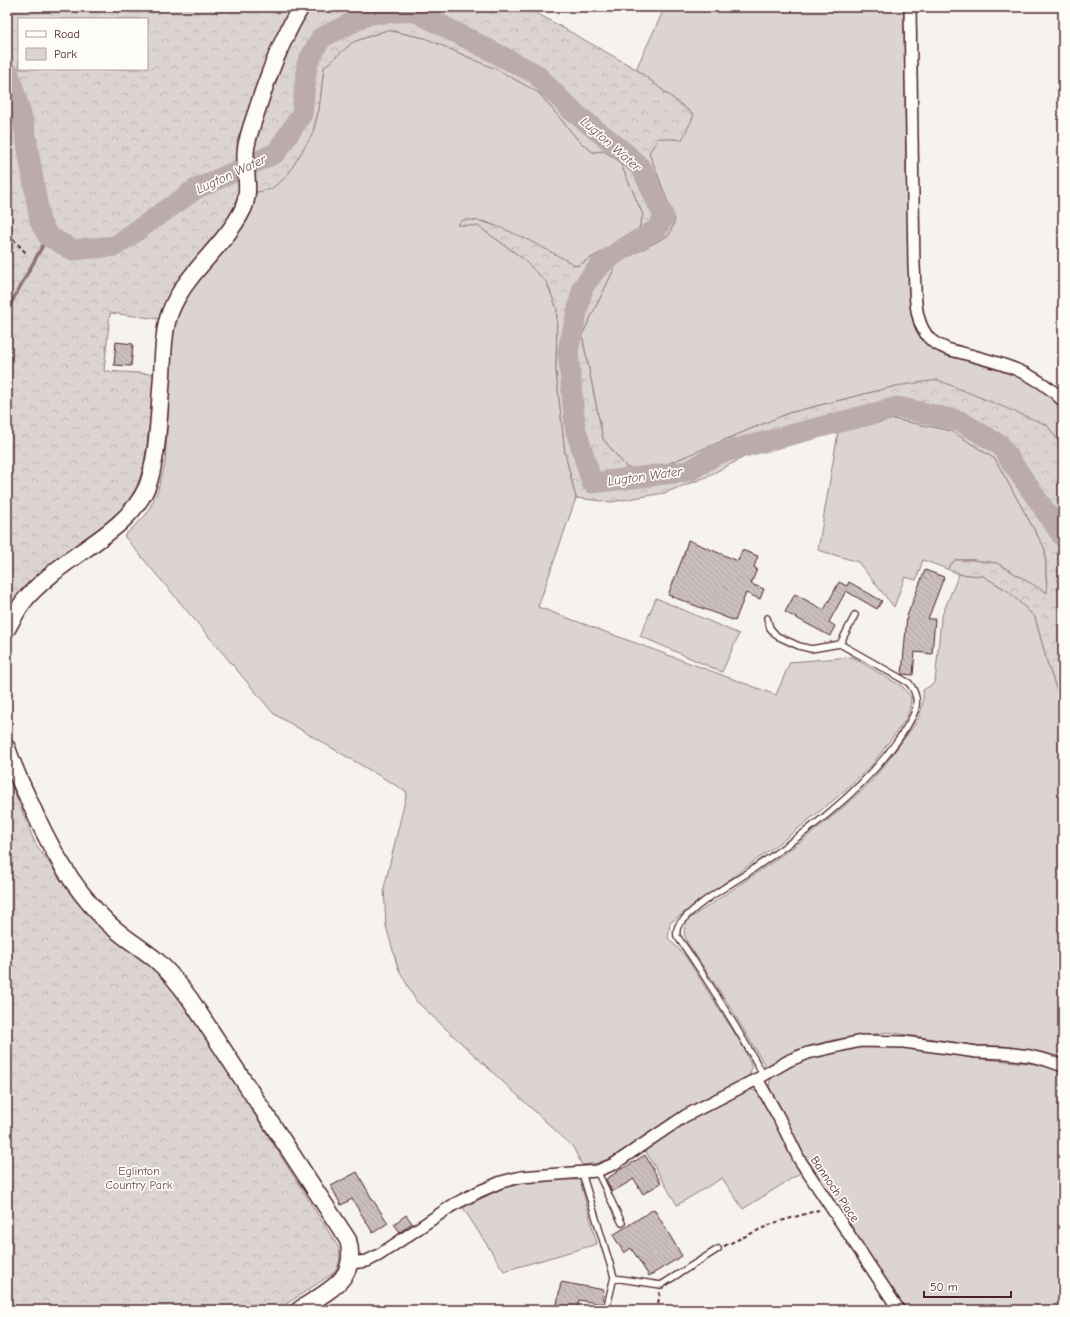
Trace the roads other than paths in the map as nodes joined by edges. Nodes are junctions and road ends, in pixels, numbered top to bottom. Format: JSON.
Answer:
{"nodes":[{"id":1,"x":301,"y":7,"type":"edge"},
{"id":2,"x":910,"y":7,"type":"edge"},
{"id":3,"x":1063,"y":401,"type":"edge"},
{"id":4,"x":855,"y":615,"type":"dead end"},
{"id":5,"x":767,"y":618,"type":"dead end"},
{"id":6,"x":7,"y":629,"type":"edge"},
{"id":7,"x":840,"y":644,"type":"junction"},
{"id":8,"x":7,"y":748,"type":"edge"},
{"id":9,"x":1063,"y":1066,"type":"edge"},
{"id":10,"x":760,"y":1077,"type":"junction"},
{"id":11,"x":597,"y":1171,"type":"junction"},
{"id":12,"x":582,"y":1173,"type":"junction"},
{"id":13,"x":622,"y":1223,"type":"dead end"},
{"id":14,"x":718,"y":1249,"type":"road end"},
{"id":15,"x":350,"y":1262,"type":"junction"},
{"id":16,"x":614,"y":1278,"type":"junction"},
{"id":17,"x":298,"y":1310,"type":"edge"},
{"id":18,"x":606,"y":1310,"type":"edge"},
{"id":19,"x":899,"y":1310,"type":"edge"}],
"edges":[{"from":1,"to":6,"type":"main road"},
{"from":2,"to":3,"type":"street"},
{"from":4,"to":7,"type":"lane"},
{"from":5,"to":7,"type":"lane"},
{"from":7,"to":10,"type":"lane"},
{"from":8,"to":15,"type":"main road"},
{"from":9,"to":10,"type":"street"},
{"from":10,"to":11,"type":"street"},
{"from":10,"to":19,"type":"street","name":"Bannoch Place"},
{"from":11,"to":12,"type":"street"},
{"from":11,"to":13,"type":"lane"},
{"from":12,"to":15,"type":"street"},
{"from":12,"to":16,"type":"lane"},
{"from":14,"to":16,"type":"lane"},
{"from":15,"to":17,"type":"main road"},
{"from":16,"to":18,"type":"lane"}]}
